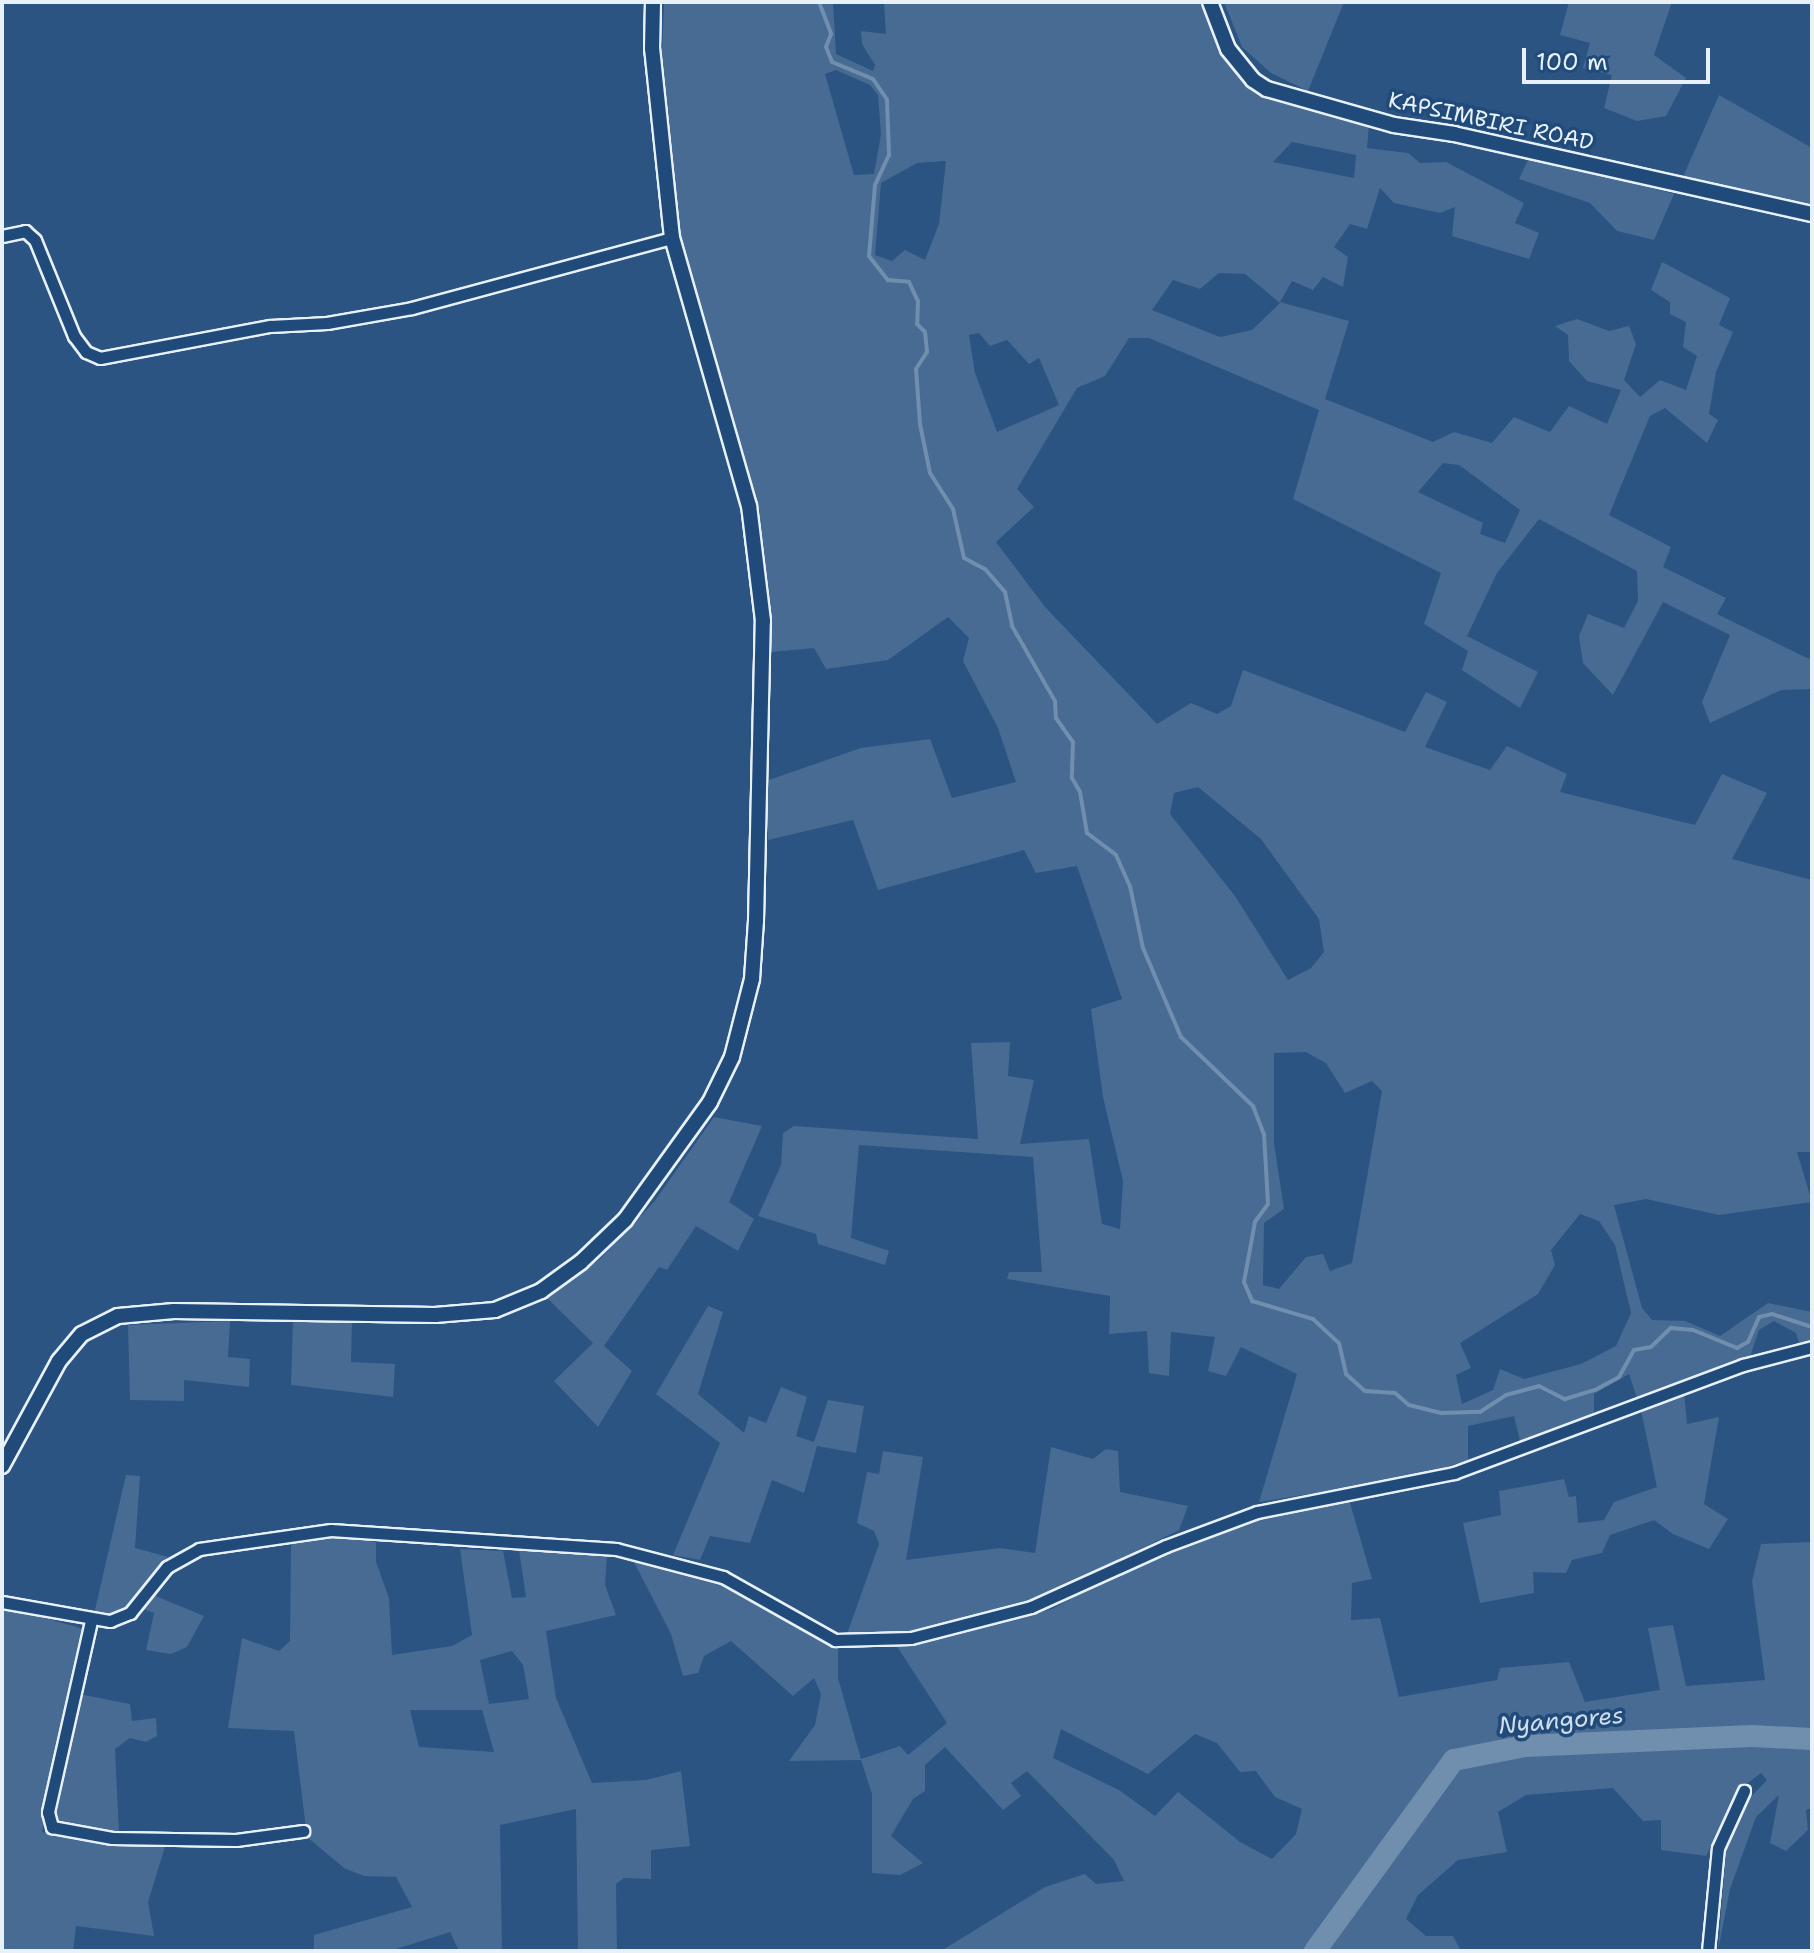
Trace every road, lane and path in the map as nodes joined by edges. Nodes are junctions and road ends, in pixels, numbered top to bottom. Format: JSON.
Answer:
{"nodes":[{"id":1,"x":653,"y":2,"type":"edge"},
{"id":2,"x":1210,"y":2,"type":"edge"},
{"id":3,"x":1812,"y":214,"type":"edge"},
{"id":4,"x":2,"y":236,"type":"edge"},
{"id":5,"x":672,"y":238,"type":"junction"},
{"id":6,"x":1812,"y":1347,"type":"edge"},
{"id":7,"x":2,"y":1466,"type":"edge"},
{"id":8,"x":2,"y":1602,"type":"edge"},
{"id":9,"x":91,"y":1621,"type":"junction"},
{"id":10,"x":1744,"y":1791,"type":"dead end"},
{"id":11,"x":303,"y":1831,"type":"dead end"},
{"id":12,"x":1708,"y":1951,"type":"edge"}],
"edges":[{"from":1,"to":5,"type":"street"},
{"from":2,"to":3,"type":"street","name":"KAPSIMBIRI ROAD"},
{"from":4,"to":5,"type":"street"},
{"from":5,"to":7,"type":"street"},
{"from":6,"to":9,"type":"street"},
{"from":8,"to":9,"type":"street"},
{"from":9,"to":11,"type":"street"},
{"from":10,"to":12,"type":"street"}]}
